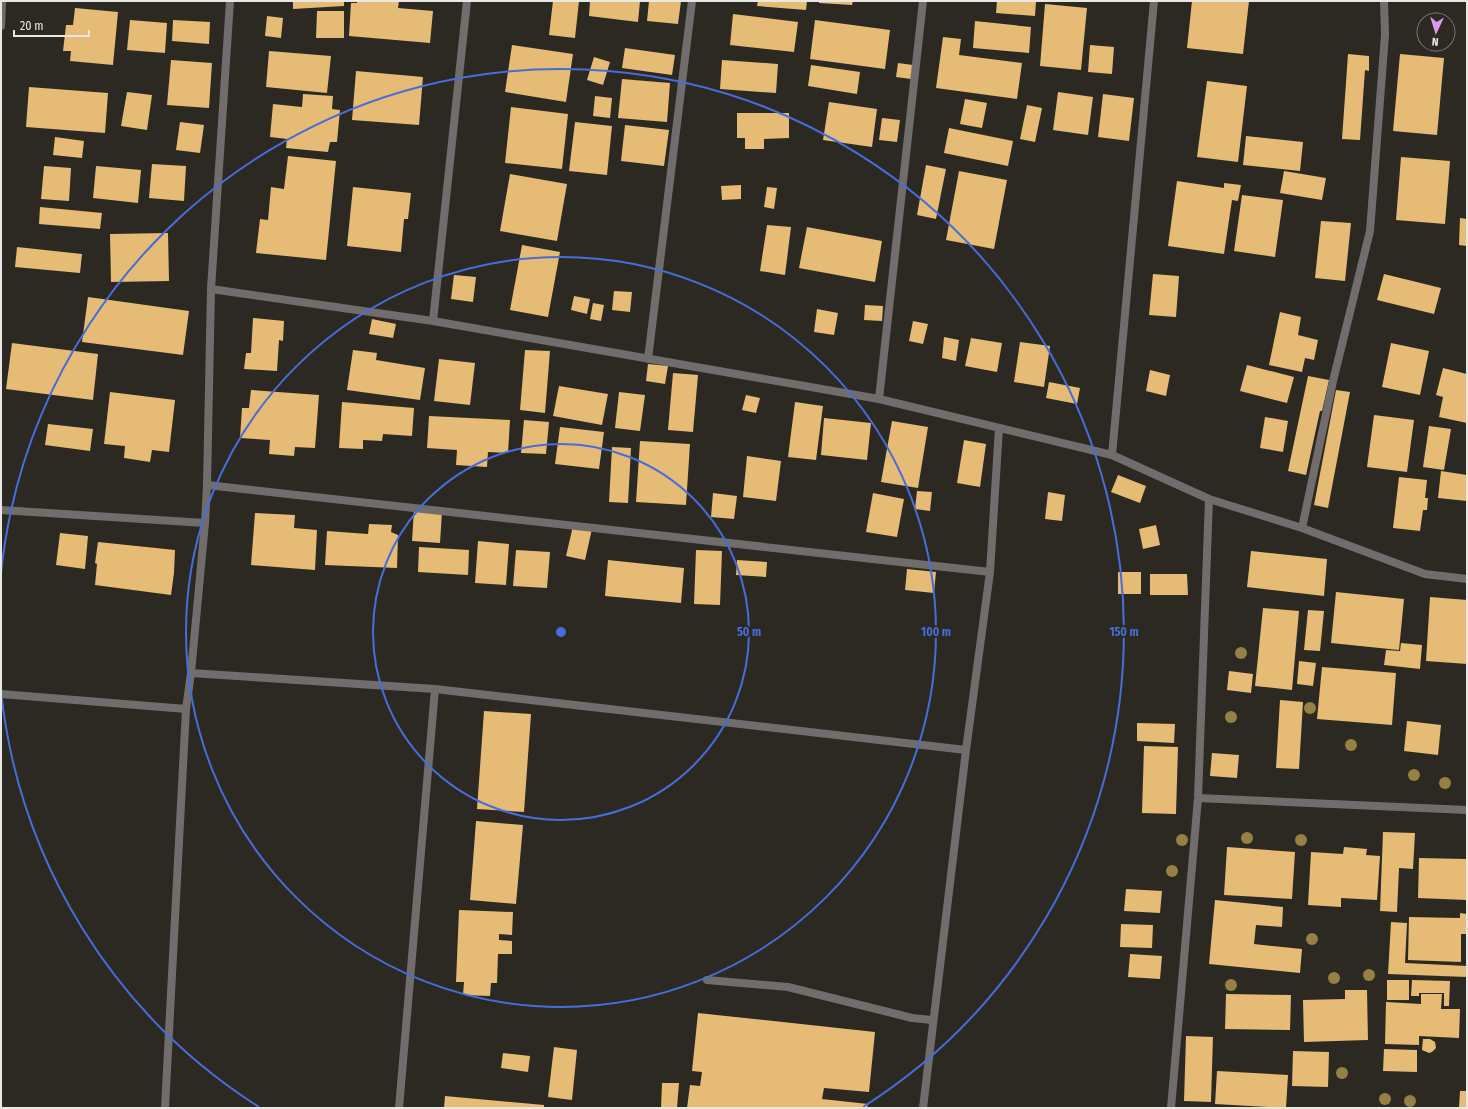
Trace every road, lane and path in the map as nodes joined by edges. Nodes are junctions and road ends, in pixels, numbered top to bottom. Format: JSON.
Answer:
{"nodes":[{"id":1,"x":2,"y":1,"type":"edge"},
{"id":2,"x":230,"y":1,"type":"edge"},
{"id":3,"x":467,"y":1,"type":"edge"},
{"id":4,"x":692,"y":1,"type":"edge"},
{"id":5,"x":923,"y":1,"type":"edge"},
{"id":6,"x":1154,"y":1,"type":"edge"},
{"id":7,"x":1384,"y":1,"type":"edge"},
{"id":8,"x":1,"y":26,"type":"edge"},
{"id":9,"x":211,"y":289,"type":"junction"},
{"id":10,"x":433,"y":322,"type":"junction"},
{"id":11,"x":648,"y":359,"type":"junction"},
{"id":12,"x":880,"y":399,"type":"junction"},
{"id":13,"x":999,"y":428,"type":"junction"},
{"id":14,"x":1112,"y":455,"type":"junction"},
{"id":15,"x":207,"y":485,"type":"junction"},
{"id":16,"x":1209,"y":499,"type":"junction"},
{"id":17,"x":1,"y":510,"type":"edge"},
{"id":18,"x":205,"y":523,"type":"junction"},
{"id":19,"x":1302,"y":528,"type":"junction"},
{"id":20,"x":990,"y":572,"type":"junction"},
{"id":21,"x":1467,"y":579,"type":"edge"},
{"id":22,"x":191,"y":673,"type":"junction"},
{"id":23,"x":435,"y":689,"type":"junction"},
{"id":24,"x":1,"y":694,"type":"edge"},
{"id":25,"x":186,"y":709,"type":"junction"},
{"id":26,"x":966,"y":750,"type":"junction"},
{"id":27,"x":1198,"y":798,"type":"junction"},
{"id":28,"x":1467,"y":810,"type":"edge"},
{"id":29,"x":707,"y":980,"type":"dead end"},
{"id":30,"x":932,"y":1020,"type":"junction"},
{"id":31,"x":165,"y":1108,"type":"edge"},
{"id":32,"x":400,"y":1108,"type":"edge"},
{"id":33,"x":923,"y":1108,"type":"edge"},
{"id":34,"x":1171,"y":1108,"type":"edge"}],
"edges":[{"from":1,"to":8,"type":"street"},
{"from":2,"to":9,"type":"street"},
{"from":3,"to":10,"type":"street"},
{"from":4,"to":11,"type":"street"},
{"from":5,"to":12,"type":"street"},
{"from":6,"to":14,"type":"street"},
{"from":7,"to":19,"type":"street"},
{"from":9,"to":10,"type":"street"},
{"from":9,"to":15,"type":"street"},
{"from":10,"to":11,"type":"street"},
{"from":11,"to":12,"type":"street"},
{"from":12,"to":13,"type":"street"},
{"from":13,"to":14,"type":"street"},
{"from":13,"to":20,"type":"street"},
{"from":14,"to":16,"type":"street"},
{"from":15,"to":18,"type":"street"},
{"from":15,"to":20,"type":"street"},
{"from":16,"to":19,"type":"street"},
{"from":16,"to":27,"type":"street"},
{"from":17,"to":18,"type":"street"},
{"from":18,"to":22,"type":"street"},
{"from":19,"to":21,"type":"street"},
{"from":20,"to":26,"type":"street"},
{"from":22,"to":23,"type":"street"},
{"from":22,"to":25,"type":"street"},
{"from":23,"to":26,"type":"street"},
{"from":23,"to":32,"type":"street"},
{"from":24,"to":25,"type":"street"},
{"from":25,"to":31,"type":"street"},
{"from":26,"to":30,"type":"street"},
{"from":27,"to":28,"type":"street"},
{"from":27,"to":34,"type":"street"},
{"from":29,"to":30,"type":"street"},
{"from":30,"to":33,"type":"street"}]}
